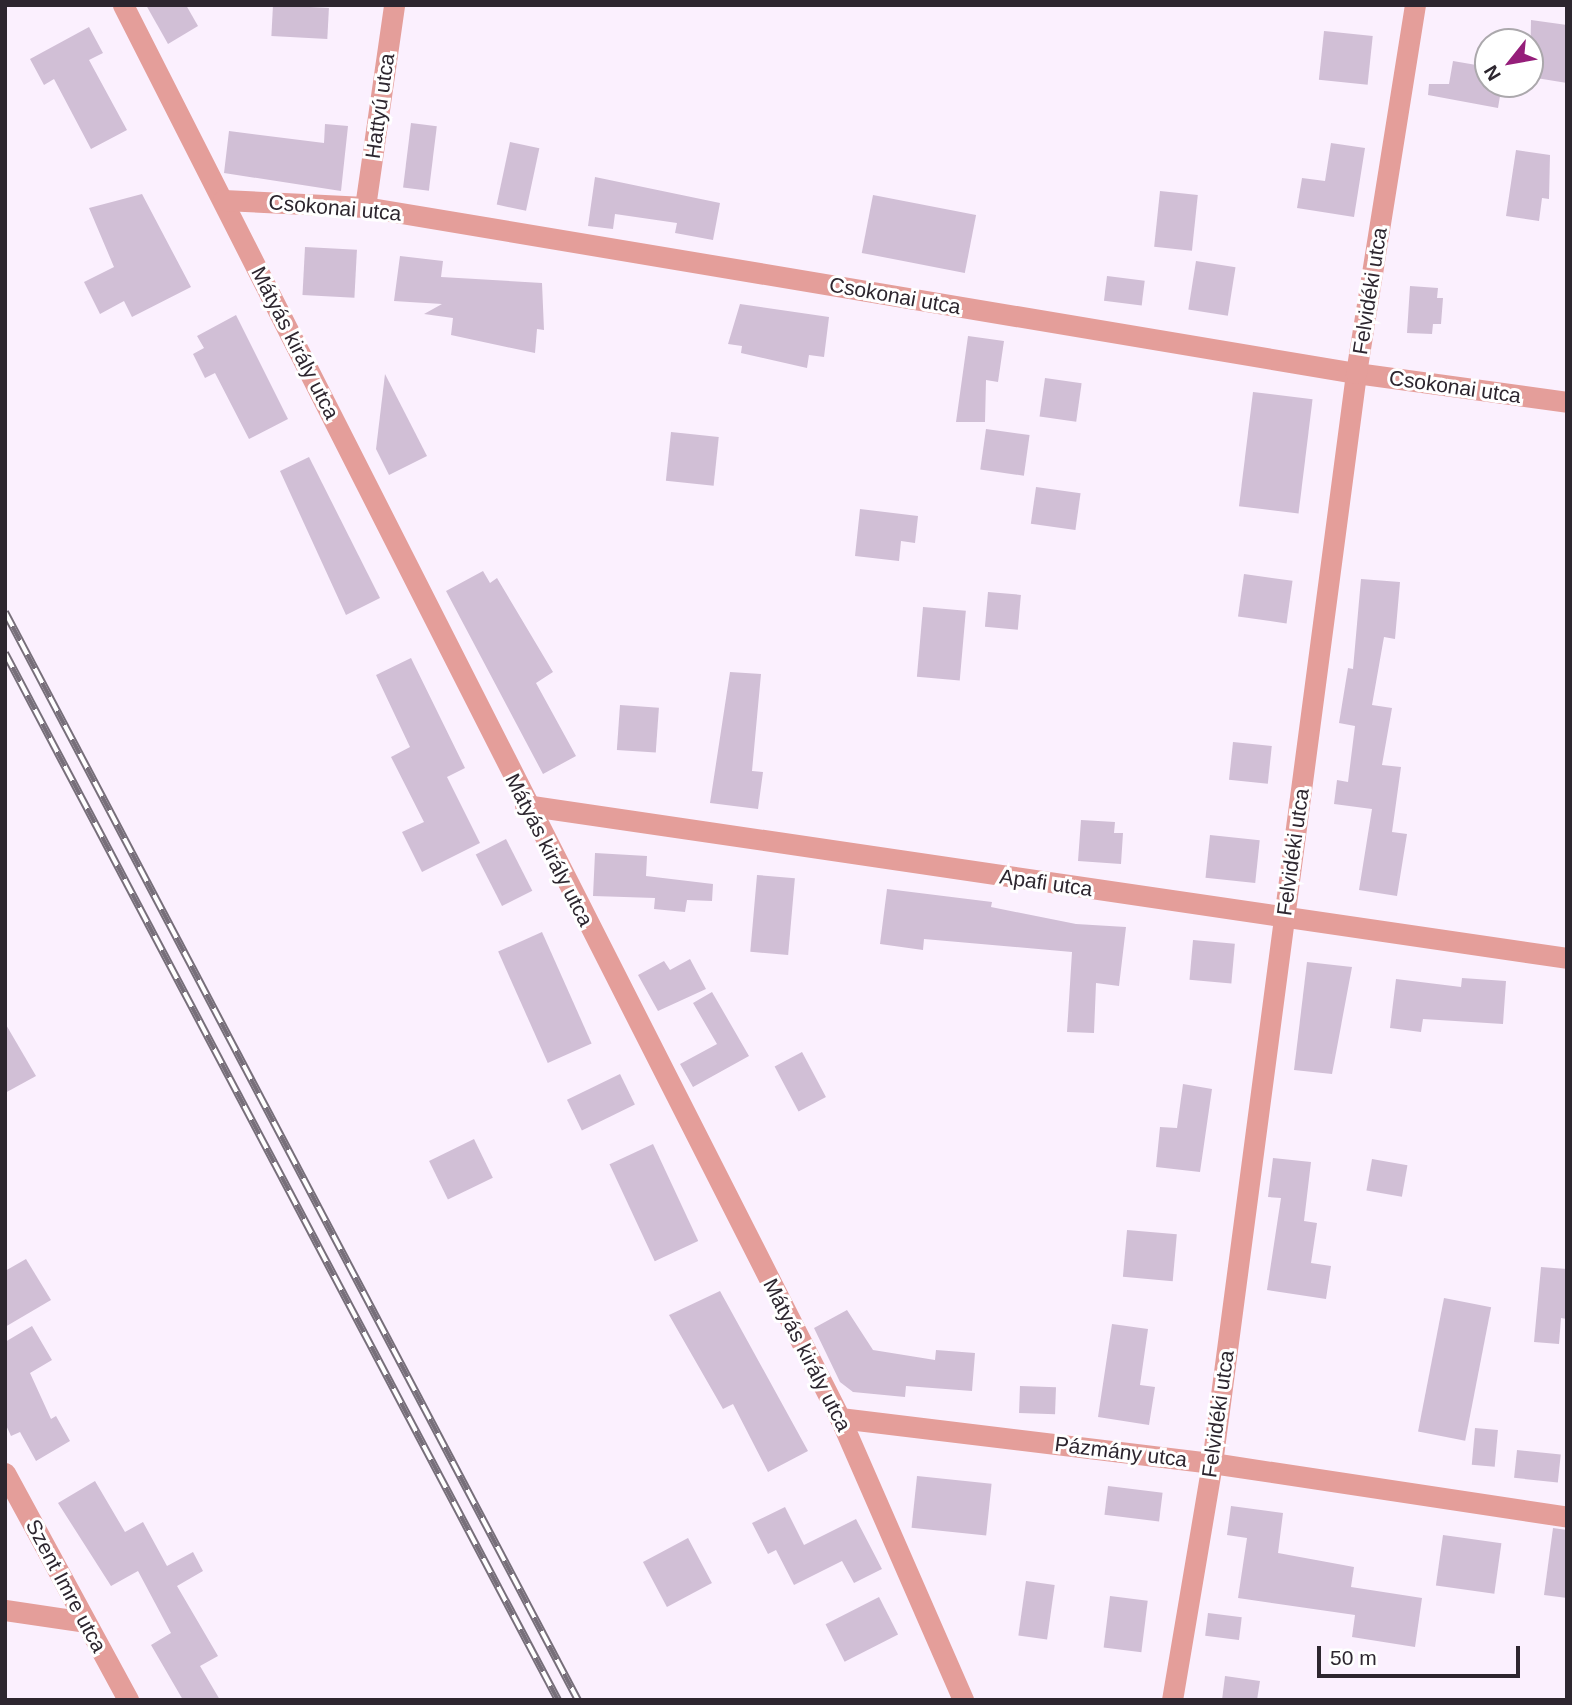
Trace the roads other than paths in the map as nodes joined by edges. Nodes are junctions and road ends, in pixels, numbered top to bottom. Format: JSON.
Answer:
{"nodes":[{"id":1,"x":123,"y":5,"type":"edge"},
{"id":2,"x":394,"y":5,"type":"edge"},
{"id":3,"x":1415,"y":5,"type":"edge"},
{"id":4,"x":223,"y":200,"type":"junction"},
{"id":5,"x":365,"y":207,"type":"junction"},
{"id":6,"x":1356,"y":373,"type":"junction"},
{"id":7,"x":1567,"y":402,"type":"edge"},
{"id":8,"x":525,"y":806,"type":"junction"},
{"id":9,"x":1284,"y":919,"type":"junction"},
{"id":10,"x":1567,"y":957,"type":"edge"},
{"id":11,"x":840,"y":1418,"type":"junction"},
{"id":12,"x":1212,"y":1463,"type":"junction"},
{"id":13,"x":5,"y":1473,"type":"edge"},
{"id":14,"x":1567,"y":1517,"type":"edge"},
{"id":15,"x":5,"y":1610,"type":"edge"},
{"id":16,"x":85,"y":1622,"type":"junction"},
{"id":17,"x":128,"y":1700,"type":"edge"},
{"id":18,"x":963,"y":1700,"type":"edge"},
{"id":19,"x":1172,"y":1700,"type":"edge"}],
"edges":[{"from":1,"to":4,"type":"street","name":"Mátyás király utca"},
{"from":2,"to":5,"type":"street","name":"Hattyú utca"},
{"from":3,"to":6,"type":"street","name":"Felvidéki utca"},
{"from":4,"to":5,"type":"street","name":"Csokonai utca"},
{"from":4,"to":8,"type":"street","name":"Mátyás király utca"},
{"from":5,"to":6,"type":"street","name":"Csokonai utca"},
{"from":6,"to":7,"type":"street","name":"Csokonai utca"},
{"from":6,"to":9,"type":"street","name":"Felvidéki utca"},
{"from":8,"to":9,"type":"street","name":"Apafi utca"},
{"from":8,"to":11,"type":"street","name":"Mátyás király utca"},
{"from":9,"to":10,"type":"street","name":"Apafi utca"},
{"from":9,"to":12,"type":"street","name":"Felvidéki utca"},
{"from":11,"to":12,"type":"street","name":"Pázmány utca"},
{"from":11,"to":18,"type":"street","name":"Mátyás király utca"},
{"from":12,"to":14,"type":"street","name":"Pázmány utca"},
{"from":12,"to":19,"type":"street","name":"Felvidéki utca"},
{"from":13,"to":16,"type":"street","name":"Szent Imre utca"},
{"from":15,"to":16,"type":"street"},
{"from":16,"to":17,"type":"street","name":"Szent Imre utca"}]}
